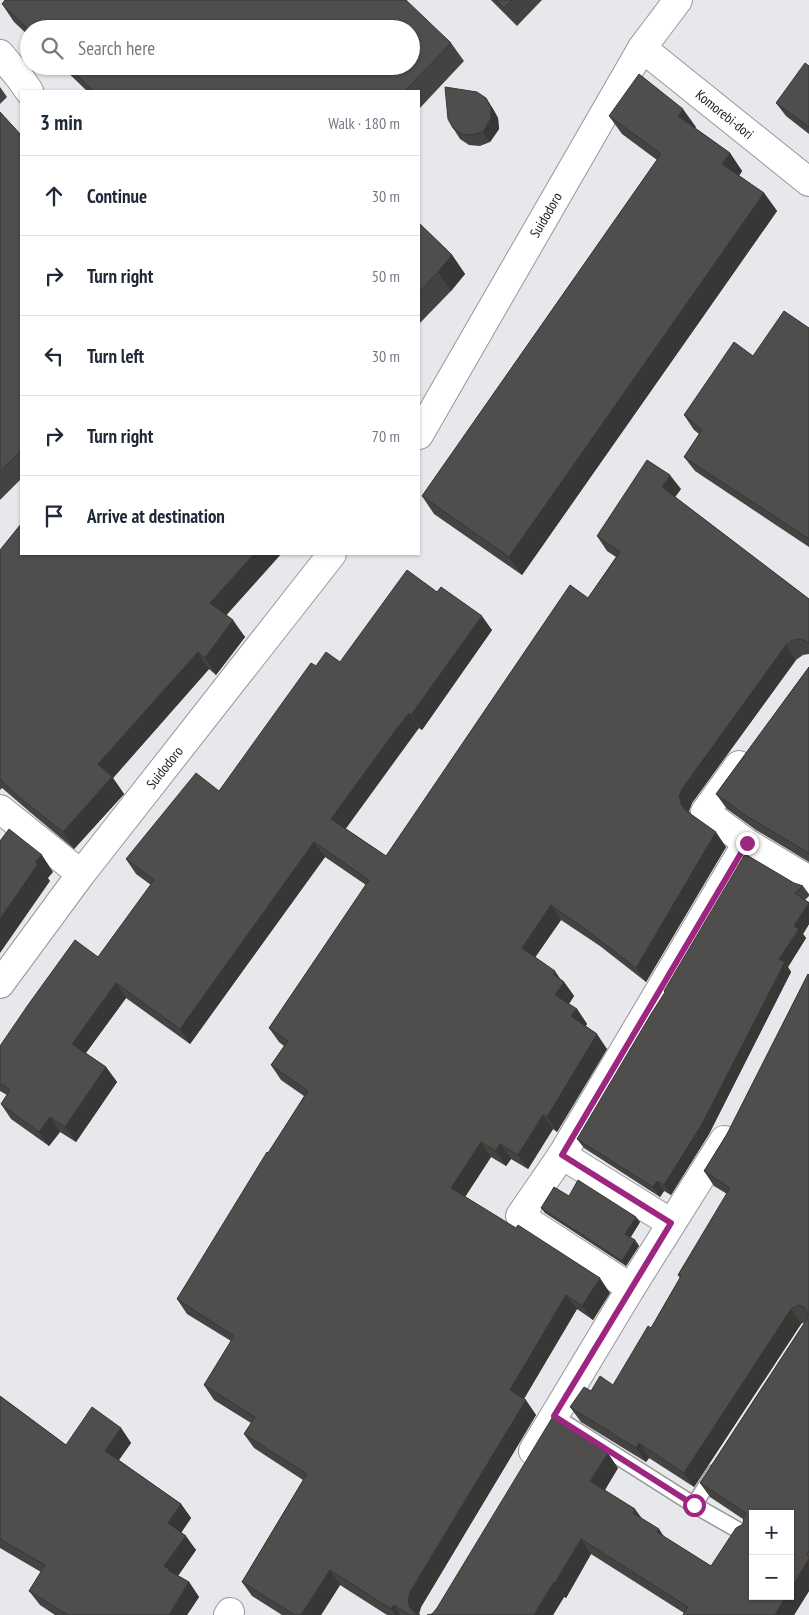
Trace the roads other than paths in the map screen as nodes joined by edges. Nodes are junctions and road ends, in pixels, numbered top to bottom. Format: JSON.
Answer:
{"nodes":[{"id":1,"x":678,"y":0,"type":"edge"},
{"id":2,"x":642,"y":48,"type":"junction"},
{"id":3,"x":0,"y":54,"type":"edge"},
{"id":4,"x":28,"y":90,"type":"edge"},
{"id":5,"x":809,"y":182,"type":"edge"},
{"id":6,"x":420,"y":433,"type":"edge"},
{"id":7,"x":331,"y":555,"type":"edge"},
{"id":8,"x":751,"y":748,"type":"edge"},
{"id":9,"x":0,"y":809,"type":"edge"},
{"id":10,"x":747,"y":843,"type":"junction"},
{"id":11,"x":80,"y":874,"type":"junction"},
{"id":12,"x":809,"y":880,"type":"edge"},
{"id":13,"x":0,"y":984,"type":"edge"},
{"id":14,"x":736,"y":1116,"type":"edge"},
{"id":15,"x":562,"y":1155,"type":"junction"},
{"id":16,"x":671,"y":1223,"type":"junction"},
{"id":17,"x":632,"y":1288,"type":"junction"},
{"id":18,"x":554,"y":1416,"type":"junction"},
{"id":19,"x":725,"y":1457,"type":"edge"},
{"id":20,"x":519,"y":1474,"type":"edge"},
{"id":21,"x":694,"y":1505,"type":"junction"},
{"id":22,"x":745,"y":1534,"type":"edge"}],
"edges":[{"from":1,"to":2,"type":"street","name":"Suidodoro"},
{"from":2,"to":5,"type":"street","name":"Komorebi-dori"},
{"from":2,"to":6,"type":"street","name":"Suidodoro"},
{"from":3,"to":4,"type":"street"},
{"from":7,"to":11,"type":"street","name":"Suidodoro"},
{"from":8,"to":10,"type":"street"},
{"from":9,"to":11,"type":"street"},
{"from":10,"to":12,"type":"street"},
{"from":10,"to":15,"type":"street"},
{"from":11,"to":13,"type":"street","name":"Suidodoro"},
{"from":14,"to":16,"type":"street"},
{"from":15,"to":16,"type":"street"},
{"from":15,"to":17,"type":"street"},
{"from":16,"to":17,"type":"street"},
{"from":17,"to":18,"type":"street"},
{"from":18,"to":20,"type":"street"},
{"from":18,"to":21,"type":"lane"},
{"from":19,"to":21,"type":"lane"},
{"from":21,"to":22,"type":"lane"}]}
